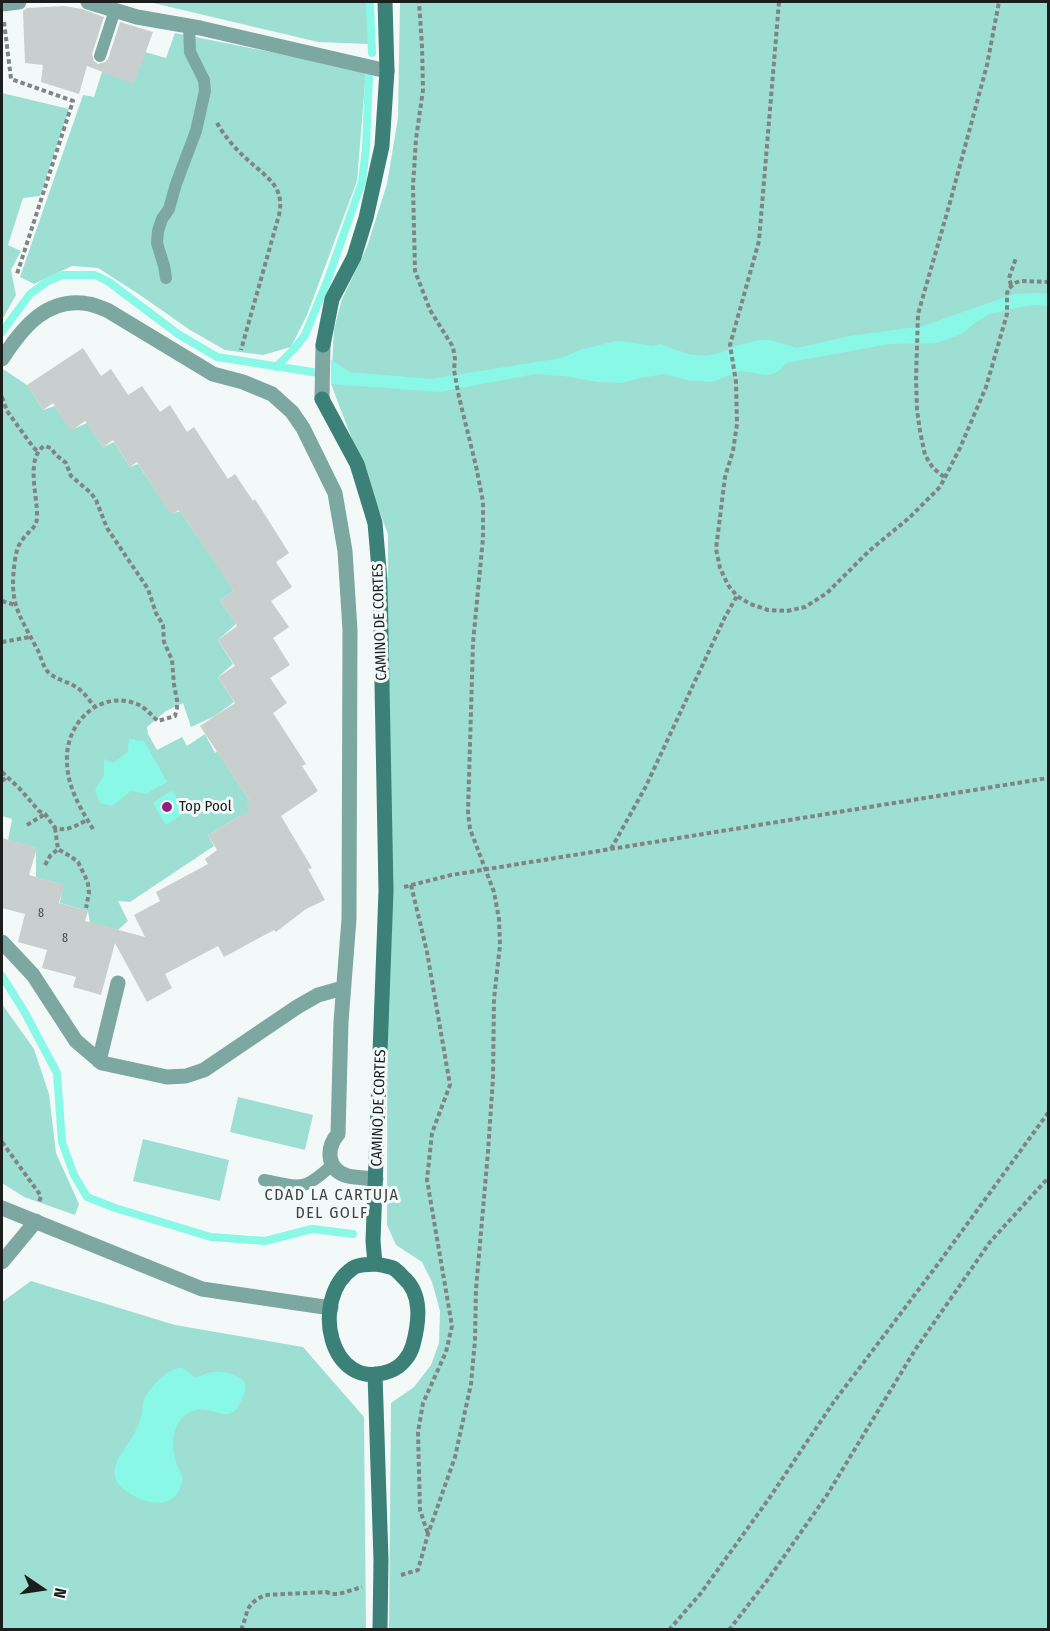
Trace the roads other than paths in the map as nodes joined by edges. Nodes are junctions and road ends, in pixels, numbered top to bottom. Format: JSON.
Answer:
{"nodes":[{"id":1,"x":19,"y":2,"type":"edge"},
{"id":2,"x":88,"y":2,"type":"edge"},
{"id":3,"x":385,"y":2,"type":"edge"},
{"id":4,"x":2,"y":10,"type":"edge"},
{"id":5,"x":115,"y":10,"type":"junction"},
{"id":6,"x":189,"y":26,"type":"junction"},
{"id":7,"x":100,"y":56,"type":"dead end"},
{"id":8,"x":387,"y":71,"type":"junction"},
{"id":9,"x":166,"y":278,"type":"dead end"},
{"id":10,"x":2,"y":358,"type":"edge"},
{"id":11,"x":2,"y":942,"type":"edge"},
{"id":12,"x":118,"y":983,"type":"dead end"},
{"id":13,"x":344,"y":988,"type":"junction"},
{"id":14,"x":99,"y":1061,"type":"junction"},
{"id":15,"x":333,"y":1165,"type":"junction"},
{"id":16,"x":373,"y":1179,"type":"junction"},
{"id":17,"x":264,"y":1180,"type":"dead end"},
{"id":18,"x":2,"y":1208,"type":"edge"},
{"id":19,"x":36,"y":1221,"type":"junction"},
{"id":20,"x":2,"y":1262,"type":"edge"},
{"id":21,"x":375,"y":1264,"type":"junction"},
{"id":22,"x":331,"y":1308,"type":"junction"},
{"id":23,"x":375,"y":1374,"type":"junction"},
{"id":24,"x":380,"y":1629,"type":"edge"}],
"edges":[{"from":1,"to":4,"type":"street"},
{"from":2,"to":5,"type":"street"},
{"from":3,"to":8,"type":"street","name":"CAMINO DE CORTES"},
{"from":5,"to":6,"type":"street"},
{"from":5,"to":7,"type":"lane"},
{"from":6,"to":8,"type":"street"},
{"from":6,"to":9,"type":"lane"},
{"from":8,"to":16,"type":"street","name":"CAMINO DE CORTES"},
{"from":10,"to":13,"type":"street"},
{"from":11,"to":14,"type":"street"},
{"from":12,"to":14,"type":"street"},
{"from":13,"to":14,"type":"street"},
{"from":13,"to":15,"type":"street"},
{"from":15,"to":16,"type":"street"},
{"from":15,"to":17,"type":"lane"},
{"from":16,"to":21,"type":"street","name":"CAMINO DE CORTES"},
{"from":18,"to":19,"type":"street"},
{"from":19,"to":20,"type":"street"},
{"from":19,"to":22,"type":"street"},
{"from":21,"to":22,"type":"street"},
{"from":21,"to":23,"type":"street"},
{"from":22,"to":23,"type":"street"},
{"from":23,"to":24,"type":"street"}]}
